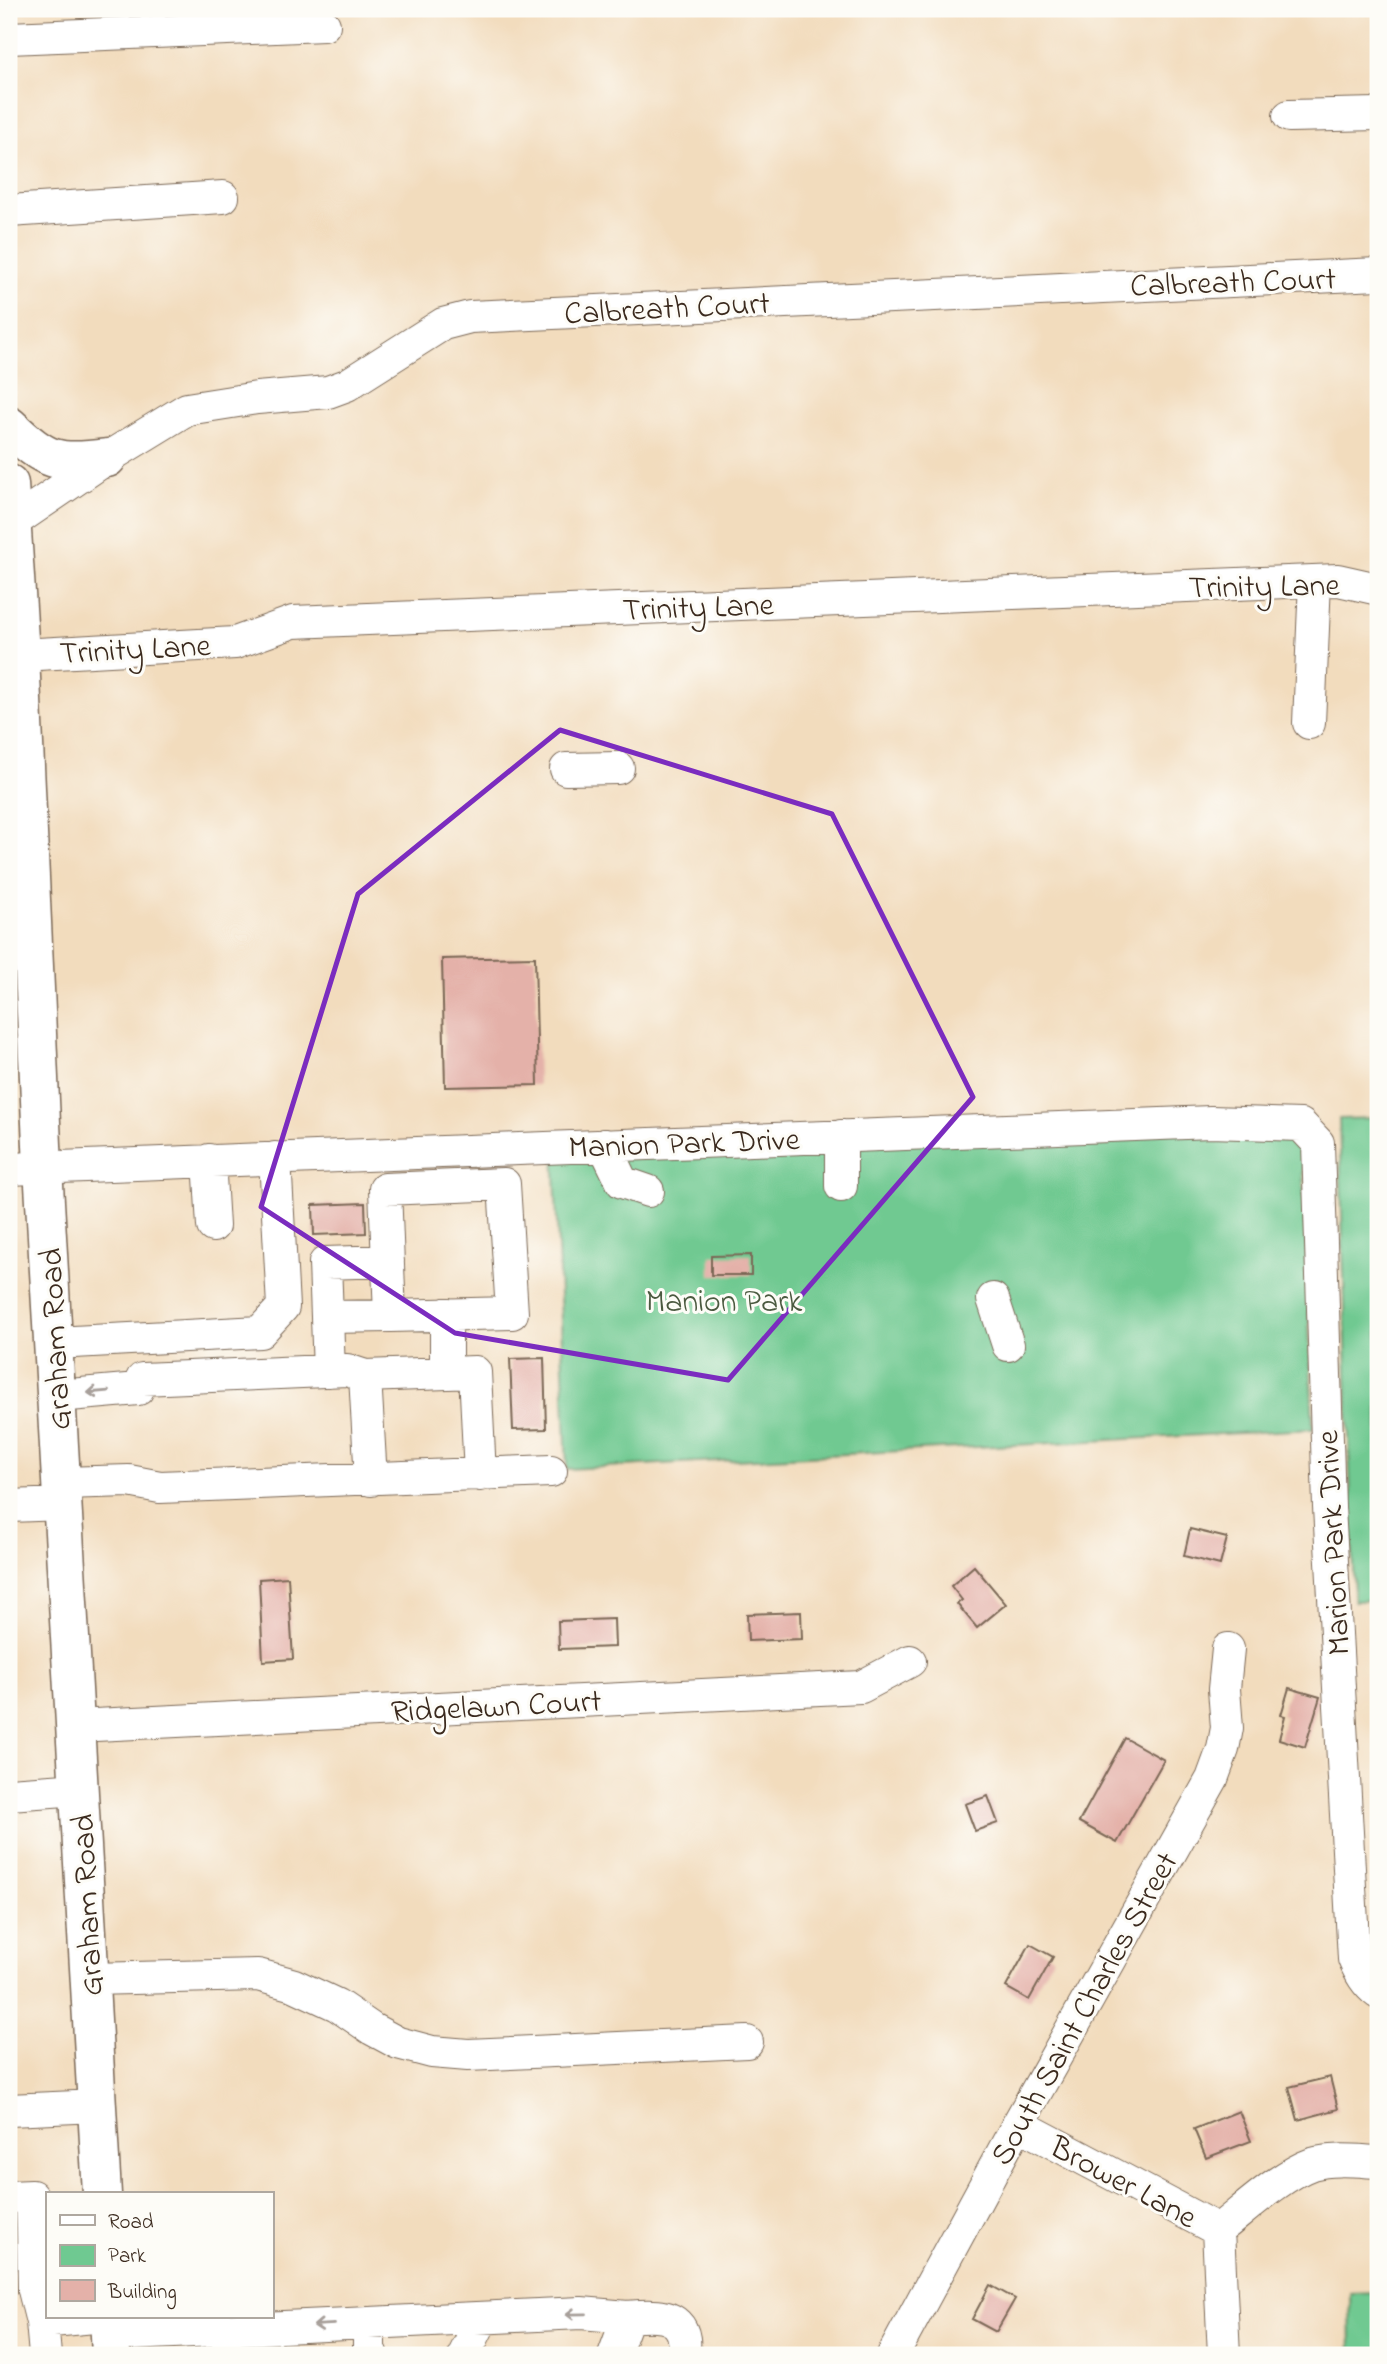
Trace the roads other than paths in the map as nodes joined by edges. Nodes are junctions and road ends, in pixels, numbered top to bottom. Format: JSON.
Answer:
{"nodes":[{"id":1,"x":324,"y":25,"type":"dead end"},
{"id":2,"x":9,"y":38,"type":"edge"},
{"id":3,"x":1378,"y":114,"type":"edge"},
{"id":4,"x":1289,"y":116,"type":"dead end"},
{"id":5,"x":223,"y":197,"type":"dead end"},
{"id":6,"x":9,"y":211,"type":"edge"},
{"id":7,"x":1378,"y":275,"type":"edge"},
{"id":8,"x":9,"y":425,"type":"edge"},
{"id":9,"x":107,"y":458,"type":"junction"},
{"id":10,"x":9,"y":484,"type":"edge"},
{"id":11,"x":9,"y":525,"type":"edge"},
{"id":12,"x":1315,"y":581,"type":"junction"},
{"id":13,"x":1378,"y":589,"type":"edge"},
{"id":14,"x":20,"y":655,"type":"junction"},
{"id":15,"x":1309,"y":723,"type":"dead end"},
{"id":16,"x":618,"y":768,"type":"dead end"},
{"id":17,"x":566,"y":769,"type":"dead end"},
{"id":18,"x":18,"y":836,"type":"edge"},
{"id":19,"x":841,"y":1136,"type":"junction"},
{"id":20,"x":1318,"y":1143,"type":"joint"},
{"id":21,"x":604,"y":1145,"type":"junction"},
{"id":22,"x":441,"y":1151,"type":"junction"},
{"id":23,"x":275,"y":1157,"type":"junction"},
{"id":24,"x":209,"y":1160,"type":"junction"},
{"id":25,"x":26,"y":1168,"type":"edge"},
{"id":26,"x":841,"y":1186,"type":"dead end"},
{"id":27,"x":442,"y":1187,"type":"junction"},
{"id":28,"x":648,"y":1191,"type":"dead end"},
{"id":29,"x":213,"y":1226,"type":"dead end"},
{"id":30,"x":388,"y":1261,"type":"junction"},
{"id":31,"x":993,"y":1299,"type":"dead end"},
{"id":32,"x":446,"y":1314,"type":"junction"},
{"id":33,"x":390,"y":1316,"type":"junction"},
{"id":34,"x":327,"y":1317,"type":"junction"},
{"id":35,"x":55,"y":1343,"type":"junction"},
{"id":36,"x":1008,"y":1345,"type":"dead end"},
{"id":37,"x":329,"y":1371,"type":"junction"},
{"id":38,"x":446,"y":1373,"type":"junction"},
{"id":39,"x":365,"y":1376,"type":"junction"},
{"id":40,"x":58,"y":1396,"type":"junction"},
{"id":41,"x":551,"y":1471,"type":"dead end"},
{"id":42,"x":481,"y":1475,"type":"junction"},
{"id":43,"x":371,"y":1480,"type":"junction"},
{"id":44,"x":63,"y":1493,"type":"junction"},
{"id":45,"x":9,"y":1506,"type":"edge"},
{"id":46,"x":1228,"y":1649,"type":"dead end"},
{"id":47,"x":910,"y":1661,"type":"dead end"},
{"id":48,"x":75,"y":1726,"type":"junction"},
{"id":49,"x":79,"y":1789,"type":"junction"},
{"id":50,"x":9,"y":1794,"type":"edge"},
{"id":51,"x":91,"y":1979,"type":"junction"},
{"id":52,"x":1378,"y":1993,"type":"edge"},
{"id":53,"x":747,"y":2042,"type":"dead end"},
{"id":54,"x":98,"y":2106,"type":"junction"},
{"id":55,"x":9,"y":2110,"type":"edge"},
{"id":56,"x":1018,"y":2124,"type":"junction"},
{"id":57,"x":1378,"y":2162,"type":"edge"},
{"id":58,"x":102,"y":2192,"type":"edge"},
{"id":59,"x":9,"y":2197,"type":"edge"},
{"id":60,"x":40,"y":2227,"type":"edge"},
{"id":61,"x":1218,"y":2230,"type":"junction"},
{"id":62,"x":628,"y":2317,"type":"junction"},
{"id":63,"x":482,"y":2319,"type":"junction"},
{"id":64,"x":42,"y":2322,"type":"junction"},
{"id":65,"x":369,"y":2323,"type":"junction"},
{"id":66,"x":106,"y":2331,"type":"edge"},
{"id":67,"x":45,"y":2355,"type":"edge"},
{"id":68,"x":372,"y":2355,"type":"edge"},
{"id":69,"x":464,"y":2355,"type":"edge"},
{"id":70,"x":614,"y":2355,"type":"edge"},
{"id":71,"x":681,"y":2355,"type":"edge"},
{"id":72,"x":893,"y":2355,"type":"edge"},
{"id":73,"x":1224,"y":2355,"type":"edge"}],
"edges":[{"from":1,"to":2,"type":"street"},
{"from":3,"to":4,"type":"street"},
{"from":5,"to":6,"type":"street"},
{"from":7,"to":9,"type":"street","name":"Calbreath Court"},
{"from":8,"to":9,"type":"main road"},
{"from":9,"to":11,"type":"street","name":"Calbreath Court"},
{"from":10,"to":11,"type":"main road","name":"Graham Road"},
{"from":11,"to":14,"type":"main road","name":"Graham Road"},
{"from":12,"to":13,"type":"street","name":"Trinity Lane"},
{"from":12,"to":14,"type":"street","name":"Trinity Lane"},
{"from":12,"to":15,"type":"street"},
{"from":14,"to":18,"type":"main road","name":"Graham Road"},
{"from":16,"to":17,"type":"street"},
{"from":18,"to":25,"type":"main road","name":"Graham Road"},
{"from":19,"to":20,"type":"street","name":"Manion Park Drive"},
{"from":19,"to":21,"type":"street","name":"Manion Park Drive"},
{"from":19,"to":26,"type":"street"},
{"from":20,"to":52,"type":"street","name":"Marion Park Drive"},
{"from":21,"to":22,"type":"street","name":"Manion Park Drive"},
{"from":21,"to":28,"type":"street"},
{"from":22,"to":23,"type":"street","name":"Manion Park Drive"},
{"from":22,"to":27,"type":"street"},
{"from":23,"to":24,"type":"street","name":"Manion Park Drive"},
{"from":23,"to":35,"type":"street"},
{"from":24,"to":25,"type":"street","name":"Manion Park Drive"},
{"from":24,"to":29,"type":"street"},
{"from":25,"to":35,"type":"main road","name":"Graham Road"},
{"from":27,"to":30,"type":"street"},
{"from":27,"to":32,"type":"street"},
{"from":30,"to":33,"type":"street"},
{"from":30,"to":34,"type":"street"},
{"from":31,"to":36,"type":"street"},
{"from":32,"to":33,"type":"street"},
{"from":32,"to":38,"type":"street"},
{"from":33,"to":34,"type":"street"},
{"from":34,"to":37,"type":"street"},
{"from":35,"to":40,"type":"main road","name":"Graham Road"},
{"from":37,"to":39,"type":"street"},
{"from":37,"to":40,"type":"street","one_way":true},
{"from":38,"to":39,"type":"street"},
{"from":38,"to":42,"type":"street"},
{"from":39,"to":43,"type":"street"},
{"from":40,"to":44,"type":"main road","name":"Graham Road"},
{"from":41,"to":42,"type":"street"},
{"from":42,"to":43,"type":"street"},
{"from":43,"to":44,"type":"street"},
{"from":44,"to":45,"type":"street"},
{"from":44,"to":48,"type":"main road","name":"Graham Road"},
{"from":46,"to":56,"type":"street","name":"South Saint Charles Street"},
{"from":47,"to":48,"type":"street","name":"Ridgelawn Court"},
{"from":48,"to":49,"type":"main road","name":"Graham Road"},
{"from":49,"to":50,"type":"street"},
{"from":49,"to":51,"type":"main road","name":"Graham Road"},
{"from":51,"to":53,"type":"street"},
{"from":51,"to":54,"type":"main road","name":"Graham Road"},
{"from":54,"to":55,"type":"street"},
{"from":54,"to":58,"type":"main road","name":"Graham Road"},
{"from":56,"to":61,"type":"street","name":"Brower Lane"},
{"from":56,"to":72,"type":"street","name":"South Saint Charles Street"},
{"from":57,"to":61,"type":"street","name":"Brower Lane"},
{"from":59,"to":60,"type":"street"},
{"from":60,"to":64,"type":"street"},
{"from":61,"to":73,"type":"street"},
{"from":62,"to":63,"type":"street","one_way":true},
{"from":62,"to":70,"type":"street"},
{"from":62,"to":71,"type":"street"},
{"from":63,"to":65,"type":"street"},
{"from":63,"to":69,"type":"street"},
{"from":64,"to":66,"type":"street"},
{"from":64,"to":67,"type":"street"},
{"from":65,"to":66,"type":"street","one_way":true},
{"from":65,"to":68,"type":"street"}]}
